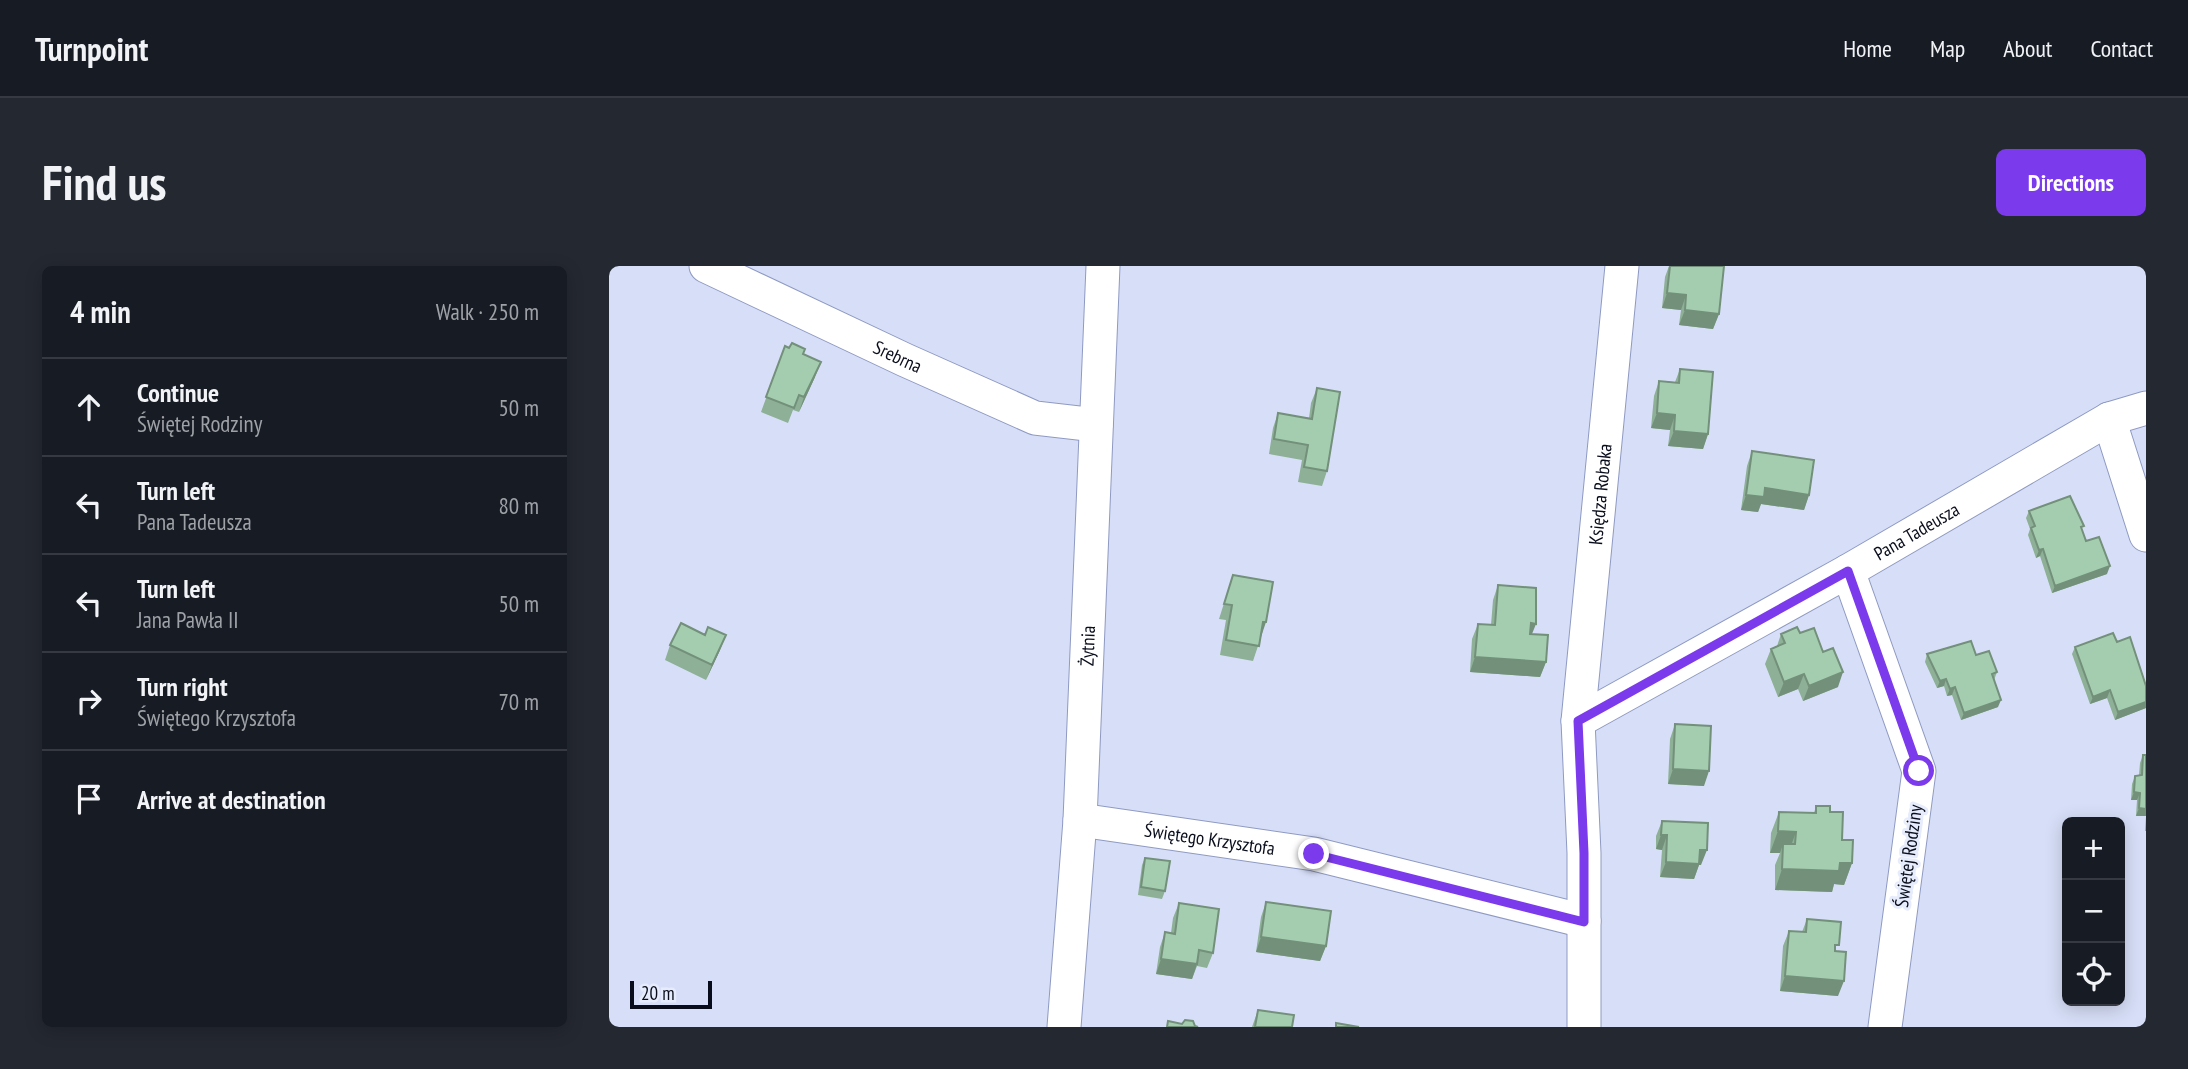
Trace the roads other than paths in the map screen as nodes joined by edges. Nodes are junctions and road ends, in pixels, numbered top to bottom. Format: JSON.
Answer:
{"nodes":[{"id":1,"x":706,"y":266,"type":"edge"},
{"id":2,"x":1103,"y":266,"type":"edge"},
{"id":3,"x":1622,"y":266,"type":"edge"},
{"id":4,"x":2146,"y":408,"type":"edge"},
{"id":5,"x":2109,"y":419,"type":"junction"},
{"id":6,"x":1096,"y":425,"type":"junction"},
{"id":7,"x":2146,"y":535,"type":"edge"},
{"id":8,"x":1848,"y":571,"type":"junction"},
{"id":9,"x":1578,"y":721,"type":"junction"},
{"id":10,"x":1080,"y":820,"type":"junction"},
{"id":11,"x":1584,"y":922,"type":"junction"},
{"id":12,"x":1064,"y":1027,"type":"edge"},
{"id":13,"x":1584,"y":1027,"type":"edge"},
{"id":14,"x":1885,"y":1027,"type":"edge"}],
"edges":[{"from":1,"to":6,"type":"street","name":"Srebrna"},
{"from":2,"to":6,"type":"street","name":"Żytnia"},
{"from":3,"to":9,"type":"street","name":"Księdza Robaka"},
{"from":4,"to":5,"type":"street","name":"Pana Tadeusza"},
{"from":5,"to":7,"type":"street"},
{"from":5,"to":8,"type":"street","name":"Pana Tadeusza"},
{"from":6,"to":10,"type":"street","name":"Żytnia"},
{"from":8,"to":9,"type":"street","name":"Pana Tadeusza"},
{"from":8,"to":14,"type":"street","name":"Świętej Rodziny"},
{"from":9,"to":11,"type":"street","name":"Księdza Robaka"},
{"from":10,"to":11,"type":"street","name":"Świętego Krzysztofa"},
{"from":10,"to":12,"type":"street","name":"Żytnia"},
{"from":11,"to":13,"type":"street","name":"Księdza Robaka"}]}
